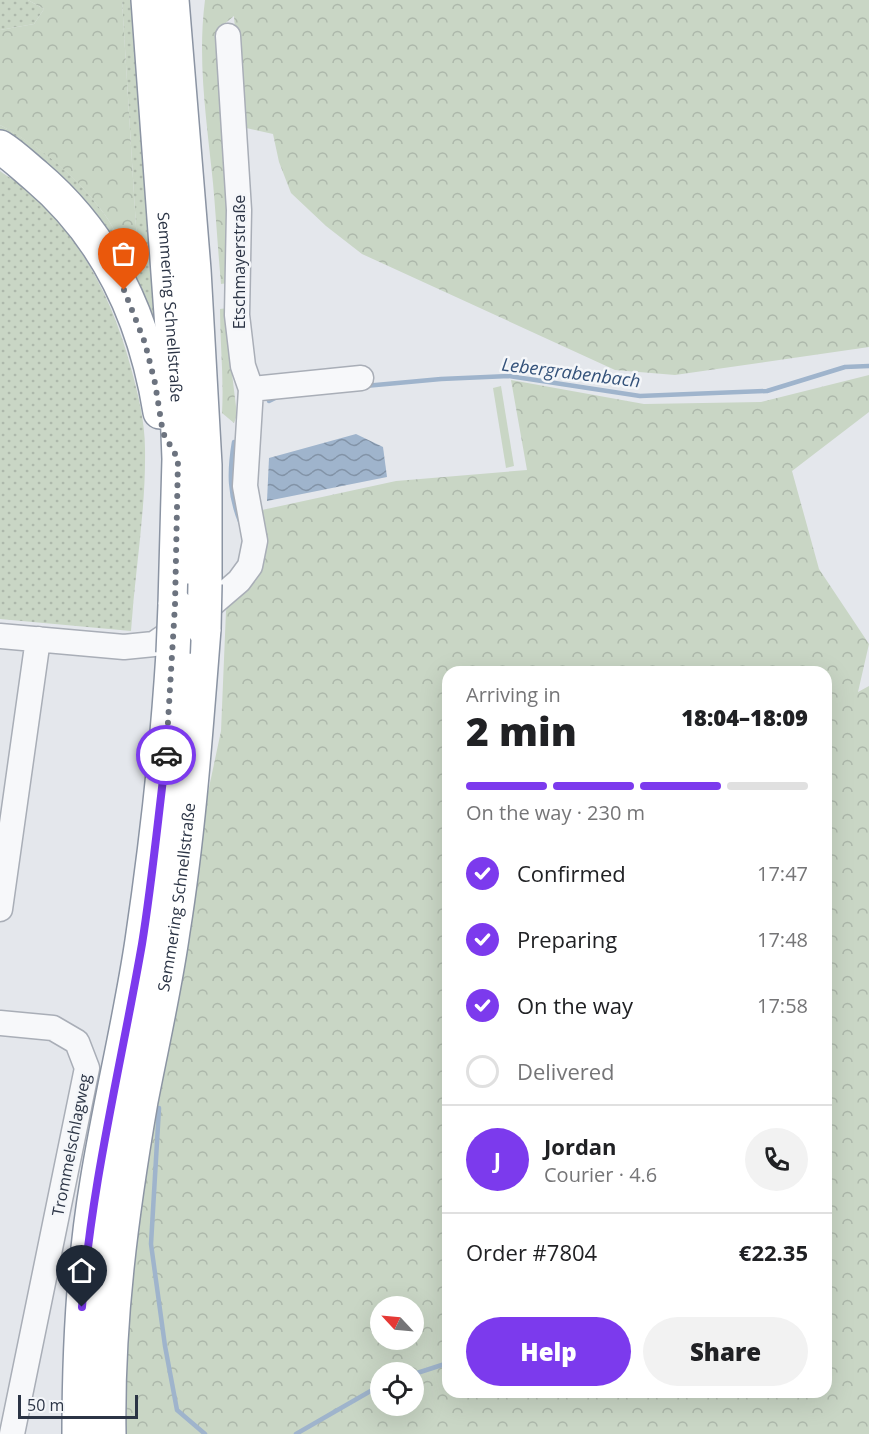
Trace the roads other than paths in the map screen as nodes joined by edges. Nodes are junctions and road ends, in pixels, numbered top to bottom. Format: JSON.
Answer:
{"nodes":[{"id":1,"x":166,"y":1,"type":"edge"},
{"id":2,"x":228,"y":36,"type":"dead end"},
{"id":3,"x":0,"y":147,"type":"edge"},
{"id":4,"x":361,"y":378,"type":"dead end"},
{"id":5,"x":251,"y":389,"type":"junction"},
{"id":6,"x":178,"y":459,"type":"junction"},
{"id":7,"x":0,"y":636,"type":"edge"},
{"id":8,"x":38,"y":639,"type":"junction"},
{"id":9,"x":0,"y":909,"type":"edge"},
{"id":10,"x":0,"y":1023,"type":"edge"},
{"id":11,"x":12,"y":1434,"type":"edge"},
{"id":12,"x":79,"y":1434,"type":"edge"},
{"id":13,"x":109,"y":1434,"type":"edge"}],
"edges":[{"from":1,"to":6,"type":"highway","name":"Semmering Schnellstraße"},
{"from":1,"to":13,"type":"highway","name":"Semmering Schnellstraße","bridge":true},
{"from":2,"to":5,"type":"street","name":"Etschmayerstraße"},
{"from":3,"to":6,"type":"highway"},
{"from":4,"to":5,"type":"street"},
{"from":5,"to":8,"type":"street","name":"Etschmayerstraße"},
{"from":6,"to":12,"type":"highway","name":"Semmering Schnellstraße","bridge":true},
{"from":7,"to":8,"type":"street","name":"Etschmayerstraße"},
{"from":8,"to":9,"type":"street"},
{"from":10,"to":11,"type":"street","name":"Trommelschlagweg"}]}
